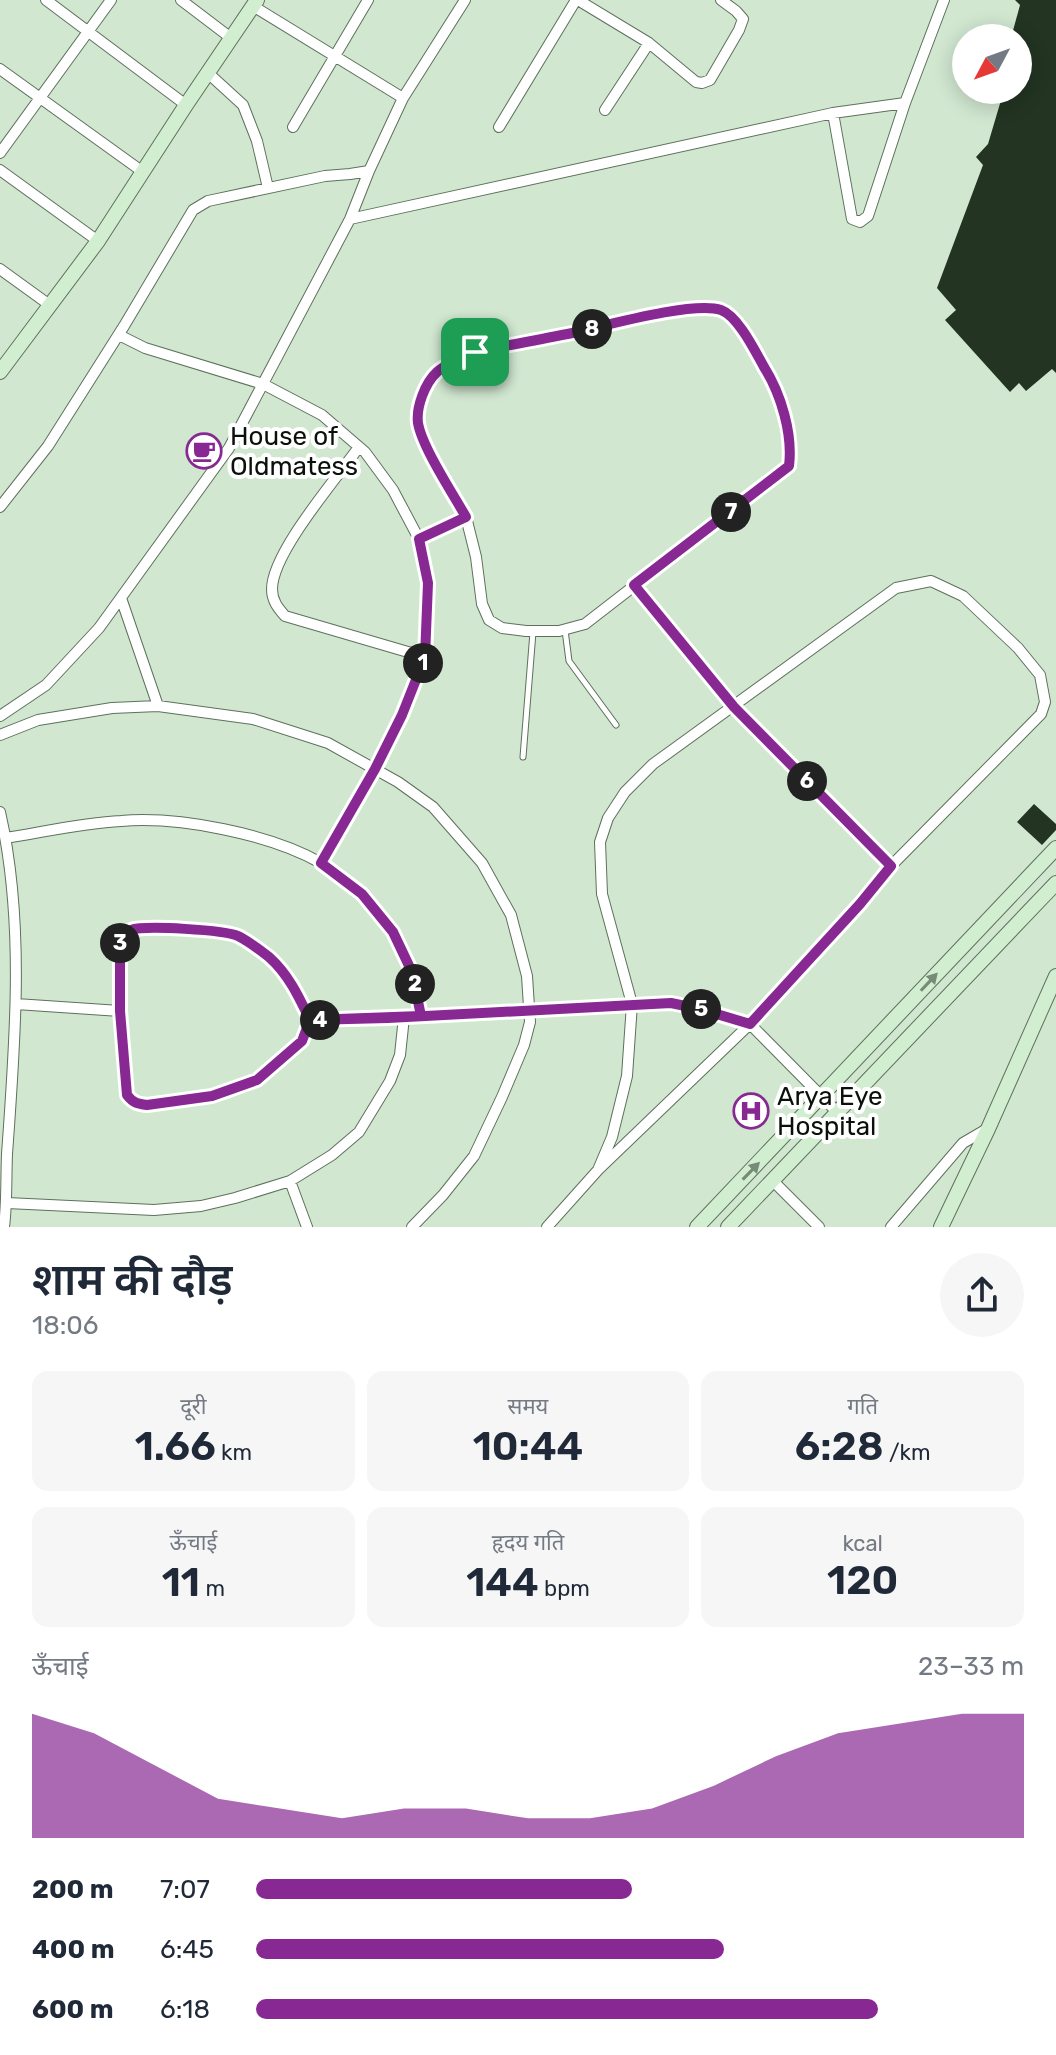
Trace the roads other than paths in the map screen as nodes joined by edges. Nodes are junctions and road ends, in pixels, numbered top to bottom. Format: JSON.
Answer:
{"nodes":[{"id":1,"x":46,"y":0,"type":"edge"},
{"id":2,"x":111,"y":0,"type":"edge"},
{"id":3,"x":181,"y":0,"type":"edge"},
{"id":4,"x":368,"y":0,"type":"edge"},
{"id":5,"x":465,"y":0,"type":"edge"},
{"id":6,"x":577,"y":0,"type":"edge"},
{"id":7,"x":721,"y":0,"type":"edge"},
{"id":8,"x":944,"y":0,"type":"edge"},
{"id":9,"x":255,"y":3,"type":"edge"},
{"id":10,"x":88,"y":32,"type":"junction"},
{"id":11,"x":231,"y":38,"type":"junction"},
{"id":12,"x":649,"y":43,"type":"junction"},
{"id":13,"x":334,"y":55,"type":"junction"},
{"id":14,"x":0,"y":69,"type":"edge"},
{"id":15,"x":208,"y":73,"type":"junction"},
{"id":16,"x":40,"y":98,"type":"junction"},
{"id":17,"x":403,"y":98,"type":"junction"},
{"id":18,"x":905,"y":103,"type":"junction"},
{"id":19,"x":186,"y":105,"type":"junction"},
{"id":20,"x":605,"y":110,"type":"dead end"},
{"id":21,"x":833,"y":113,"type":"junction"},
{"id":22,"x":293,"y":127,"type":"dead end"},
{"id":23,"x":499,"y":127,"type":"dead end"},
{"id":24,"x":0,"y":153,"type":"edge"},
{"id":25,"x":0,"y":170,"type":"edge"},
{"id":26,"x":369,"y":171,"type":"junction"},
{"id":27,"x":143,"y":172,"type":"junction"},
{"id":28,"x":268,"y":188,"type":"junction"},
{"id":29,"x":350,"y":219,"type":"junction"},
{"id":30,"x":98,"y":241,"type":"junction"},
{"id":31,"x":0,"y":269,"type":"edge"},
{"id":32,"x":51,"y":306,"type":"junction"},
{"id":33,"x":119,"y":335,"type":"junction"},
{"id":34,"x":0,"y":372,"type":"edge"},
{"id":35,"x":263,"y":384,"type":"junction"},
{"id":36,"x":359,"y":447,"type":"junction"},
{"id":37,"x":0,"y":507,"type":"edge"},
{"id":38,"x":466,"y":517,"type":"junction"},
{"id":39,"x":419,"y":539,"type":"junction"},
{"id":40,"x":634,"y":585,"type":"junction"},
{"id":41,"x":121,"y":598,"type":"junction"},
{"id":42,"x":565,"y":629,"type":"junction"},
{"id":43,"x":533,"y":631,"type":"junction"},
{"id":44,"x":425,"y":657,"type":"junction"},
{"id":45,"x":158,"y":706,"type":"junction"},
{"id":46,"x":734,"y":707,"type":"junction"},
{"id":47,"x":0,"y":716,"type":"edge"},
{"id":48,"x":616,"y":725,"type":"dead end"},
{"id":49,"x":0,"y":735,"type":"edge"},
{"id":50,"x":523,"y":757,"type":"dead end"},
{"id":51,"x":375,"y":769,"type":"junction"},
{"id":52,"x":0,"y":812,"type":"edge"},
{"id":53,"x":6,"y":838,"type":"junction"},
{"id":54,"x":1056,"y":848,"type":"edge"},
{"id":55,"x":321,"y":863,"type":"junction"},
{"id":56,"x":891,"y":866,"type":"junction"},
{"id":57,"x":1056,"y":883,"type":"edge"},
{"id":58,"x":1056,"y":976,"type":"edge"},
{"id":59,"x":16,"y":1004,"type":"junction"},
{"id":60,"x":632,"y":1004,"type":"junction"},
{"id":61,"x":529,"y":1010,"type":"junction"},
{"id":62,"x":120,"y":1011,"type":"junction"},
{"id":63,"x":421,"y":1016,"type":"junction"},
{"id":64,"x":404,"y":1017,"type":"junction"},
{"id":65,"x":310,"y":1020,"type":"junction"},
{"id":66,"x":750,"y":1024,"type":"junction"},
{"id":67,"x":0,"y":1034,"type":"edge"},
{"id":68,"x":15,"y":1035,"type":"junction"},
{"id":69,"x":822,"y":1096,"type":"junction"},
{"id":70,"x":837,"y":1112,"type":"junction"},
{"id":71,"x":988,"y":1129,"type":"junction"},
{"id":72,"x":598,"y":1170,"type":"junction"},
{"id":73,"x":290,"y":1181,"type":"junction"},
{"id":74,"x":773,"y":1181,"type":"junction"},
{"id":75,"x":7,"y":1203,"type":"junction"},
{"id":76,"x":4,"y":1227,"type":"edge"},
{"id":77,"x":307,"y":1227,"type":"edge"},
{"id":78,"x":412,"y":1227,"type":"edge"},
{"id":79,"x":547,"y":1227,"type":"edge"},
{"id":80,"x":697,"y":1227,"type":"edge"},
{"id":81,"x":728,"y":1227,"type":"edge"},
{"id":82,"x":819,"y":1227,"type":"edge"},
{"id":83,"x":891,"y":1227,"type":"edge"},
{"id":84,"x":941,"y":1227,"type":"edge"}],
"edges":[{"from":1,"to":10,"type":"street"},
{"from":2,"to":10,"type":"street"},
{"from":3,"to":11,"type":"street"},
{"from":4,"to":13,"type":"street"},
{"from":5,"to":17,"type":"street"},
{"from":6,"to":12,"type":"street"},
{"from":6,"to":23,"type":"street"},
{"from":7,"to":12,"type":"street"},
{"from":8,"to":18,"type":"street"},
{"from":9,"to":11,"type":"street"},
{"from":9,"to":13,"type":"street"},
{"from":10,"to":16,"type":"street"},
{"from":10,"to":19,"type":"street"},
{"from":11,"to":15,"type":"street"},
{"from":12,"to":20,"type":"street"},
{"from":13,"to":17,"type":"street"},
{"from":13,"to":22,"type":"street"},
{"from":14,"to":16,"type":"street"},
{"from":15,"to":19,"type":"street"},
{"from":15,"to":28,"type":"street"},
{"from":16,"to":24,"type":"street"},
{"from":16,"to":27,"type":"street"},
{"from":17,"to":26,"type":"street"},
{"from":18,"to":21,"type":"street"},
{"from":18,"to":21,"type":"street"},
{"from":19,"to":27,"type":"street"},
{"from":21,"to":29,"type":"street"},
{"from":25,"to":30,"type":"street"},
{"from":26,"to":28,"type":"street"},
{"from":26,"to":29,"type":"street"},
{"from":27,"to":30,"type":"street"},
{"from":28,"to":33,"type":"street"},
{"from":29,"to":35,"type":"street"},
{"from":30,"to":32,"type":"street"},
{"from":31,"to":32,"type":"street"},
{"from":32,"to":34,"type":"street"},
{"from":33,"to":35,"type":"street"},
{"from":33,"to":37,"type":"street"},
{"from":35,"to":36,"type":"street"},
{"from":35,"to":41,"type":"street"},
{"from":36,"to":39,"type":"street"},
{"from":36,"to":44,"type":"street"},
{"from":38,"to":39,"type":"street"},
{"from":38,"to":40,"type":"street"},
{"from":38,"to":43,"type":"street"},
{"from":39,"to":44,"type":"street"},
{"from":40,"to":42,"type":"street"},
{"from":40,"to":46,"type":"street"},
{"from":41,"to":45,"type":"street"},
{"from":41,"to":47,"type":"street"},
{"from":42,"to":43,"type":"street"},
{"from":42,"to":48,"type":"lane"},
{"from":43,"to":50,"type":"lane"},
{"from":44,"to":51,"type":"street"},
{"from":45,"to":49,"type":"street"},
{"from":45,"to":51,"type":"street"},
{"from":46,"to":56,"type":"street"},
{"from":46,"to":56,"type":"street"},
{"from":46,"to":60,"type":"street"},
{"from":51,"to":55,"type":"street"},
{"from":51,"to":61,"type":"street"},
{"from":52,"to":53,"type":"street"},
{"from":53,"to":55,"type":"street"},
{"from":53,"to":59,"type":"street"},
{"from":69,"to":54,"type":"street","one_way":true},
{"from":55,"to":63,"type":"street"},
{"from":56,"to":66,"type":"street"},
{"from":57,"to":70,"type":"street"},
{"from":58,"to":71,"type":"street"},
{"from":59,"to":62,"type":"street"},
{"from":59,"to":68,"type":"street"},
{"from":60,"to":61,"type":"street"},
{"from":60,"to":66,"type":"street"},
{"from":60,"to":72,"type":"street"},
{"from":61,"to":63,"type":"street"},
{"from":61,"to":78,"type":"street"},
{"from":62,"to":65,"type":"street"},
{"from":62,"to":65,"type":"street"},
{"from":63,"to":64,"type":"street"},
{"from":64,"to":65,"type":"street"},
{"from":64,"to":73,"type":"street"},
{"from":66,"to":69,"type":"street"},
{"from":66,"to":72,"type":"street"},
{"from":67,"to":68,"type":"street"},
{"from":68,"to":75,"type":"street"},
{"from":69,"to":70,"type":"street"},
{"from":80,"to":69,"type":"street","one_way":true},
{"from":70,"to":74,"type":"street"},
{"from":71,"to":83,"type":"street"},
{"from":71,"to":84,"type":"street"},
{"from":72,"to":79,"type":"street"},
{"from":73,"to":75,"type":"street"},
{"from":73,"to":77,"type":"street"},
{"from":74,"to":81,"type":"street"},
{"from":74,"to":82,"type":"street"},
{"from":75,"to":76,"type":"street"}]}
